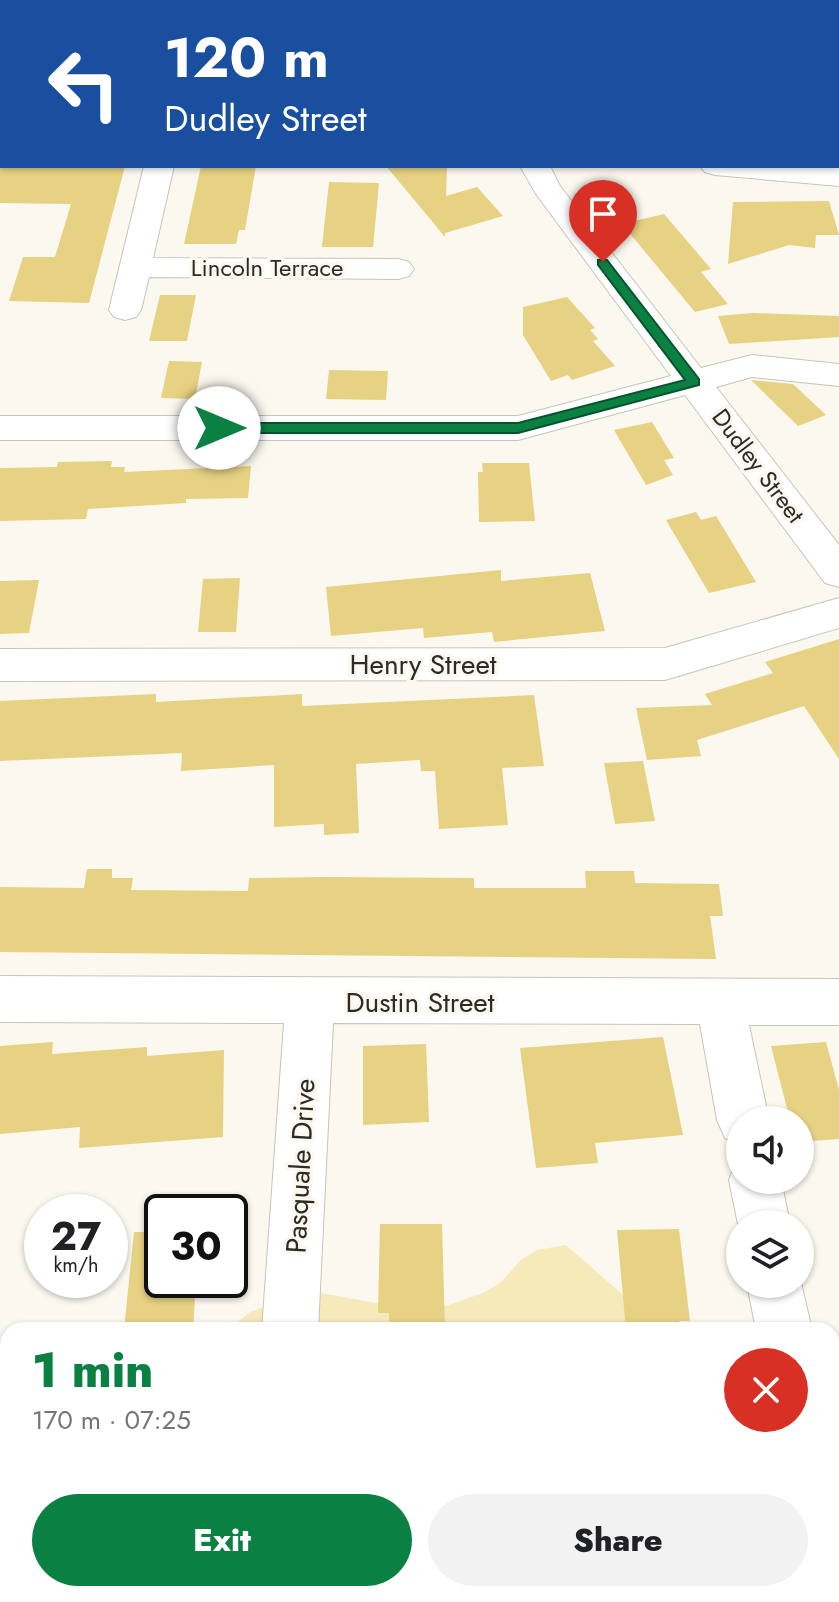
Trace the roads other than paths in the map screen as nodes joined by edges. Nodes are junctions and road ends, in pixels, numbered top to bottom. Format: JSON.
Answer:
{"nodes":[{"id":1,"x":159,"y":168,"type":"edge"},
{"id":2,"x":536,"y":168,"type":"edge"},
{"id":3,"x":738,"y":168,"type":"edge"},
{"id":4,"x":839,"y":177,"type":"edge"},
{"id":5,"x":137,"y":267,"type":"junction"},
{"id":6,"x":398,"y":269,"type":"dead end"},
{"id":7,"x":125,"y":310,"type":"dead end"},
{"id":8,"x":839,"y":375,"type":"edge"},
{"id":9,"x":694,"y":382,"type":"junction"},
{"id":10,"x":0,"y":428,"type":"edge"},
{"id":11,"x":839,"y":573,"type":"edge"},
{"id":12,"x":839,"y":613,"type":"edge"},
{"id":13,"x":0,"y":665,"type":"edge"},
{"id":14,"x":0,"y":999,"type":"edge"},
{"id":15,"x":310,"y":1001,"type":"junction"},
{"id":16,"x":720,"y":1001,"type":"junction"},
{"id":17,"x":839,"y":1002,"type":"edge"},
{"id":18,"x":740,"y":1106,"type":"edge"},
{"id":19,"x":778,"y":1298,"type":"edge"},
{"id":20,"x":290,"y":1322,"type":"edge"},
{"id":21,"x":782,"y":1322,"type":"edge"}],
"edges":[{"from":1,"to":5,"type":"street"},
{"from":2,"to":9,"type":"street","name":"Dudley Street"},
{"from":3,"to":4,"type":"street"},
{"from":5,"to":6,"type":"street","name":"Lincoln Terrace"},
{"from":5,"to":7,"type":"street"},
{"from":8,"to":9,"type":"street"},
{"from":9,"to":10,"type":"street"},
{"from":9,"to":11,"type":"street","name":"Dudley Street"},
{"from":12,"to":13,"type":"street","name":"Henry Street"},
{"from":14,"to":15,"type":"street","name":"Dustin Street"},
{"from":15,"to":16,"type":"street","name":"Dustin Street"},
{"from":15,"to":20,"type":"street","name":"Pasquale Drive"},
{"from":16,"to":17,"type":"street","name":"Dustin Street"},
{"from":16,"to":18,"type":"street"},
{"from":19,"to":21,"type":"street"}]}
